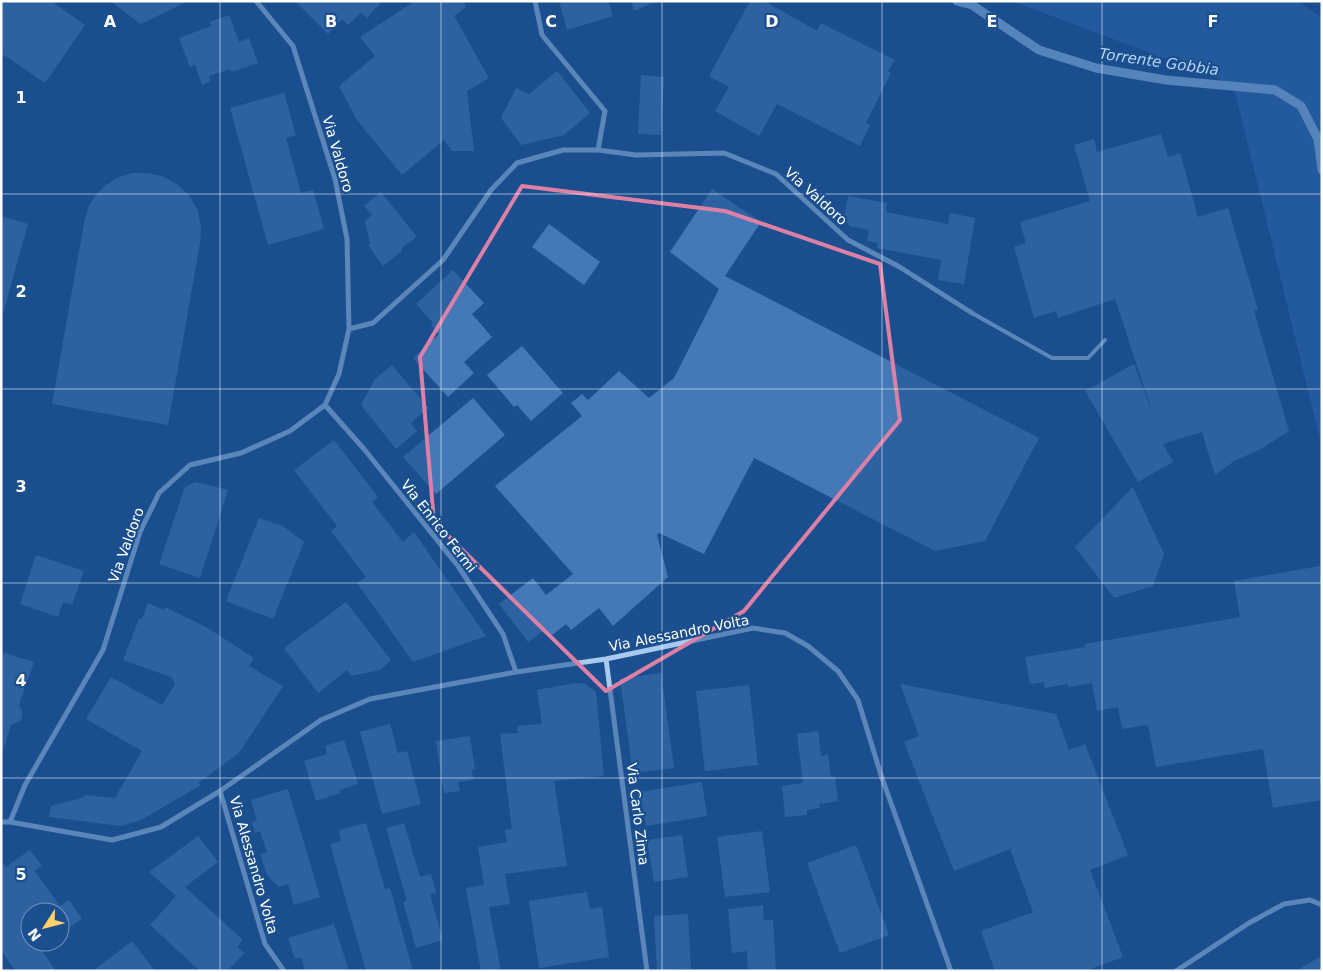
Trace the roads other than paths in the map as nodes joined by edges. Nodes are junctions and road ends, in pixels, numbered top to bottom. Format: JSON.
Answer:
{"nodes":[{"id":1,"x":256,"y":1,"type":"edge"},
{"id":2,"x":535,"y":1,"type":"edge"},
{"id":3,"x":598,"y":150,"type":"junction"},
{"id":4,"x":972,"y":313,"type":"joint"},
{"id":5,"x":349,"y":329,"type":"junction"},
{"id":6,"x":1105,"y":340,"type":"dead end"},
{"id":7,"x":325,"y":405,"type":"junction"},
{"id":8,"x":606,"y":659,"type":"junction"},
{"id":9,"x":516,"y":672,"type":"junction"},
{"id":10,"x":220,"y":791,"type":"junction"},
{"id":11,"x":1,"y":822,"type":"edge"},
{"id":12,"x":10,"y":822,"type":"junction"},
{"id":13,"x":1322,"y":906,"type":"edge"},
{"id":14,"x":284,"y":971,"type":"edge"},
{"id":15,"x":647,"y":971,"type":"edge"},
{"id":16,"x":951,"y":971,"type":"edge"},
{"id":17,"x":1176,"y":971,"type":"edge"}],
"edges":[{"from":1,"to":5,"type":"street","name":"Via Valdoro"},
{"from":2,"to":3,"type":"street"},
{"from":3,"to":4,"type":"street","name":"Via Valdoro"},
{"from":3,"to":5,"type":"street","name":"Via Valdoro"},
{"from":4,"to":6,"type":"lane"},
{"from":5,"to":7,"type":"street","name":"Via Valdoro"},
{"from":7,"to":9,"type":"street","name":"Via Enrico Fermi"},
{"from":7,"to":12,"type":"street","name":"Via Valdoro"},
{"from":8,"to":9,"type":"street","name":"Via Alessandro Volta"},
{"from":8,"to":15,"type":"street","name":"Via Carlo Zima"},
{"from":8,"to":16,"type":"street","name":"Via Alessandro Volta"},
{"from":9,"to":10,"type":"street","name":"Via Alessandro Volta"},
{"from":10,"to":12,"type":"street","name":"Via Alessandro Volta"},
{"from":10,"to":14,"type":"street","name":"Via Alessandro Volta"},
{"from":11,"to":12,"type":"street","name":"Via Alessandro Volta"},
{"from":13,"to":17,"type":"street"}]}
